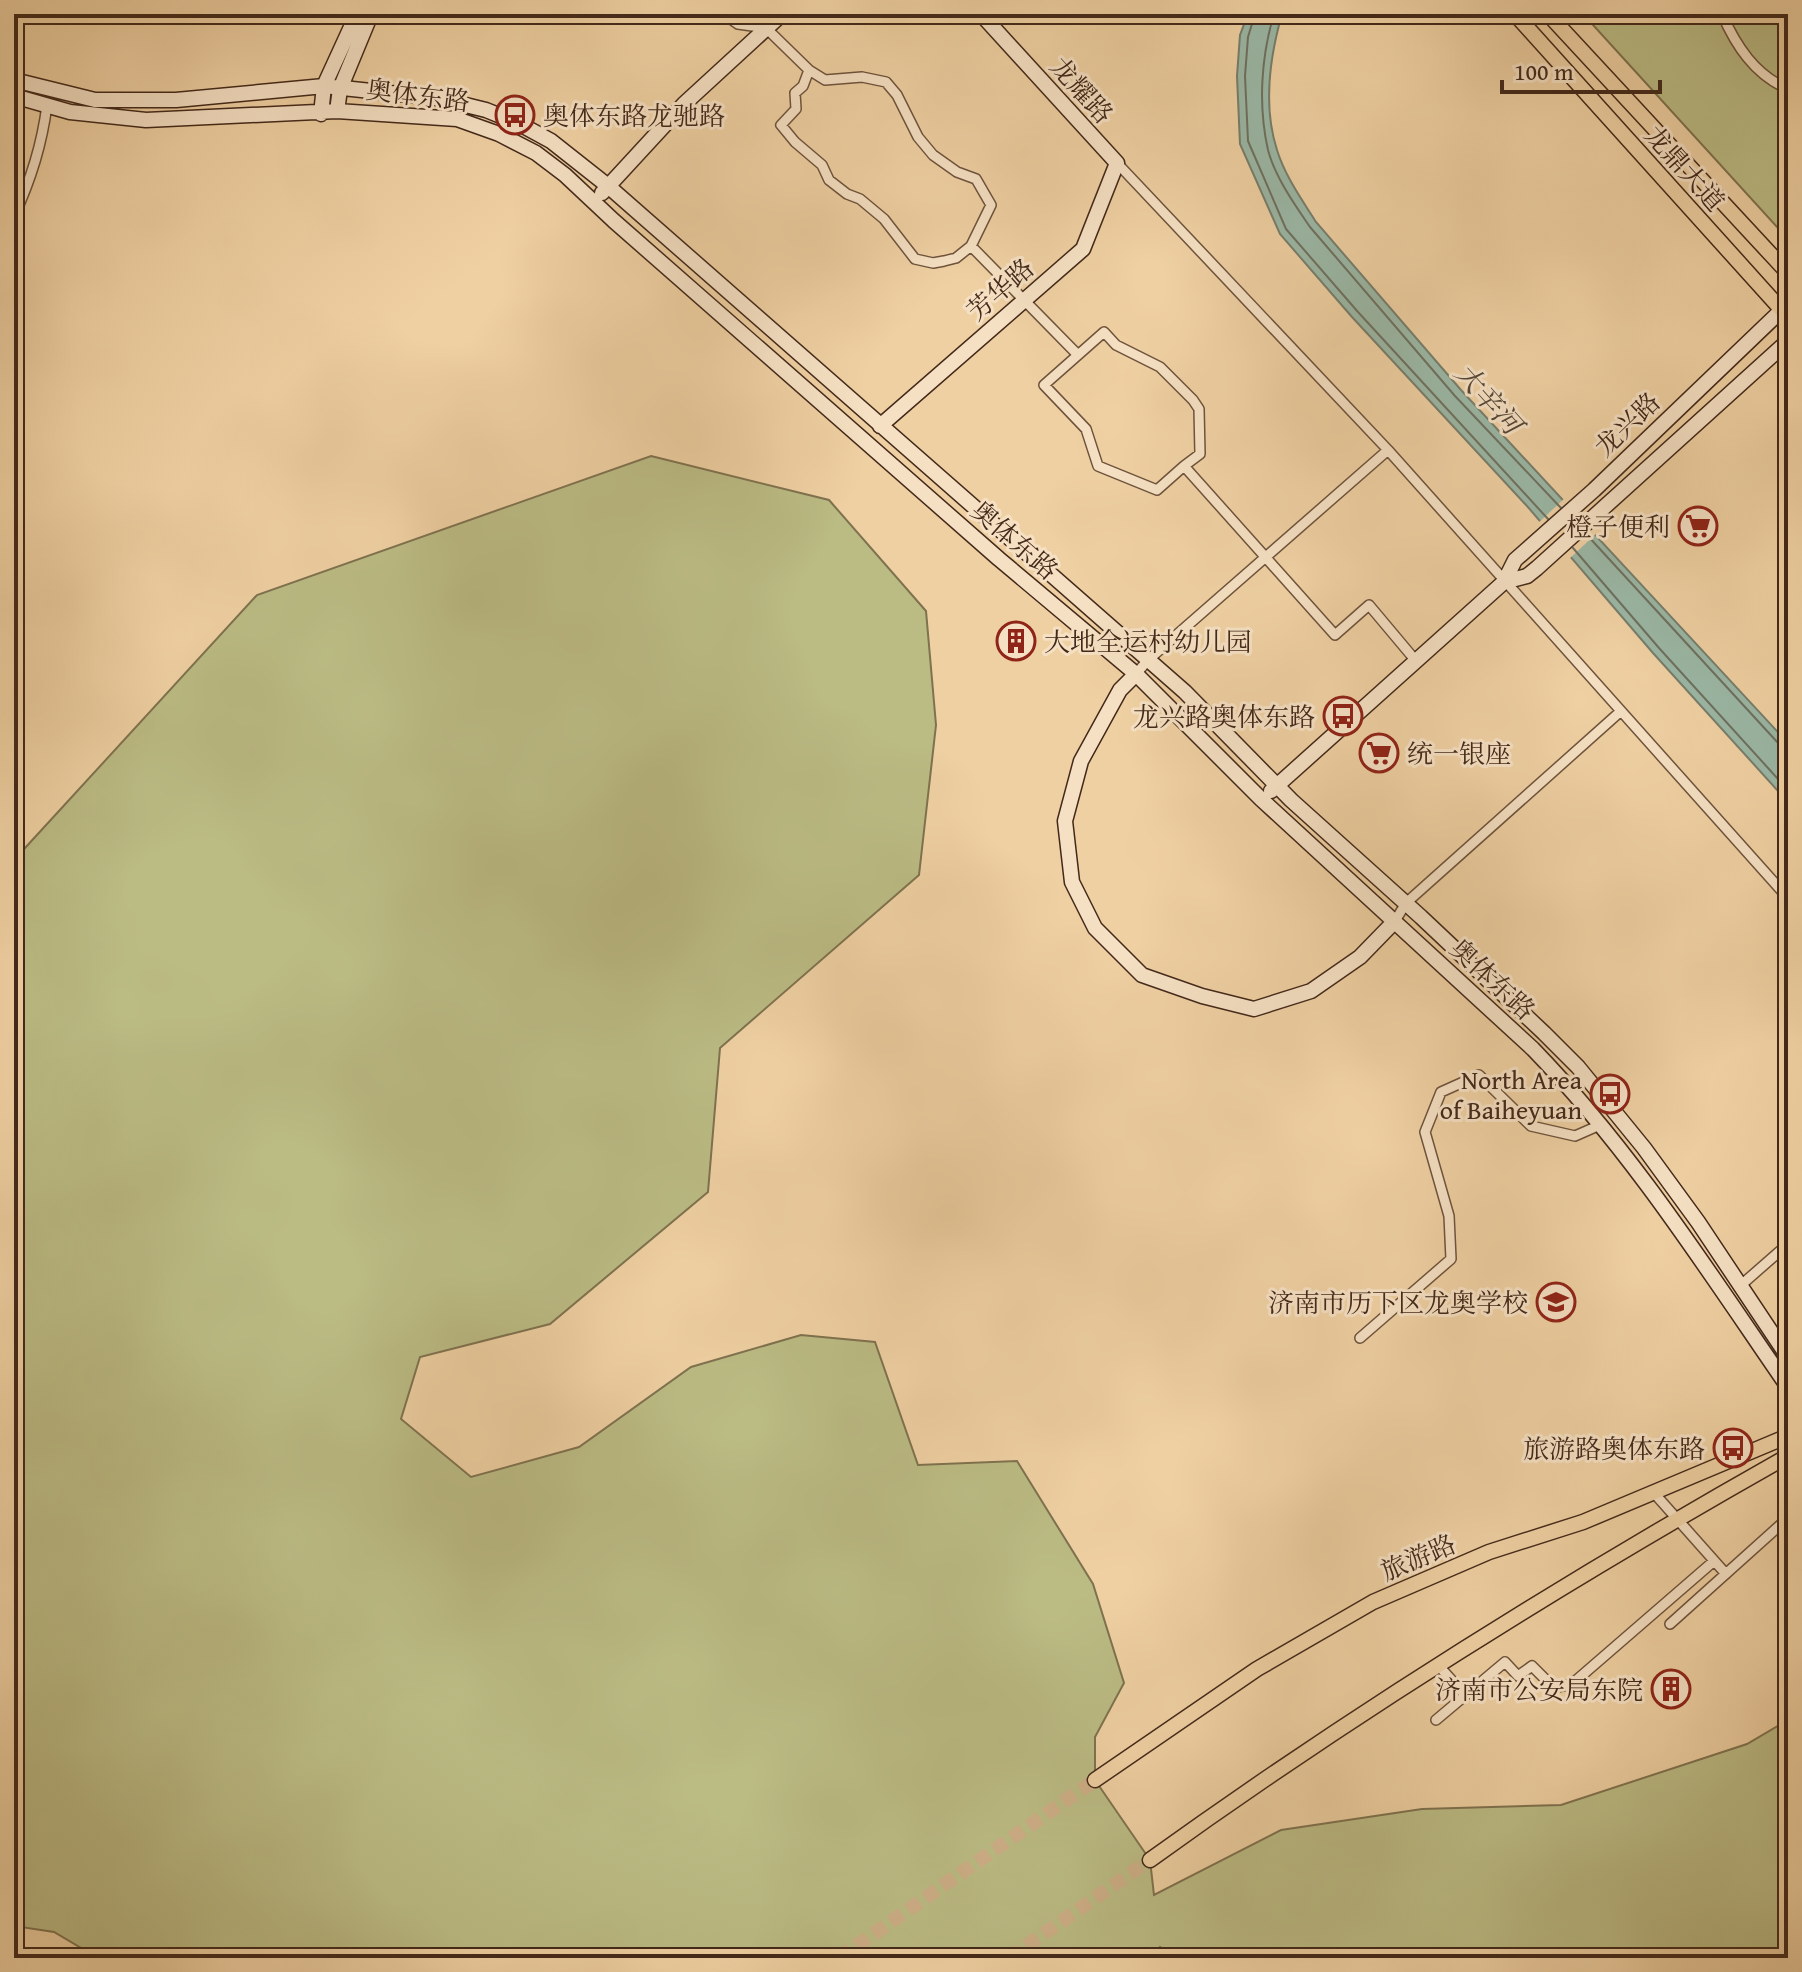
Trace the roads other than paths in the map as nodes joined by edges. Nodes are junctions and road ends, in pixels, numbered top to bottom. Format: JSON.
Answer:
{"nodes":[{"id":1,"x":357,"y":14,"type":"edge"},
{"id":2,"x":371,"y":14,"type":"edge"},
{"id":3,"x":724,"y":14,"type":"edge"},
{"id":4,"x":782,"y":14,"type":"edge"},
{"id":5,"x":981,"y":14,"type":"edge"},
{"id":6,"x":1515,"y":14,"type":"edge"},
{"id":7,"x":1548,"y":14,"type":"edge"},
{"id":8,"x":1722,"y":14,"type":"edge"},
{"id":9,"x":766,"y":28,"type":"junction"},
{"id":10,"x":809,"y":70,"type":"junction"},
{"id":11,"x":14,"y":80,"type":"edge"},
{"id":12,"x":324,"y":86,"type":"junction"},
{"id":13,"x":340,"y":89,"type":"junction"},
{"id":14,"x":1788,"y":89,"type":"edge"},
{"id":15,"x":14,"y":96,"type":"edge"},
{"id":16,"x":47,"y":105,"type":"junction"},
{"id":17,"x":337,"y":111,"type":"junction"},
{"id":18,"x":321,"y":114,"type":"junction"},
{"id":19,"x":1117,"y":163,"type":"junction"},
{"id":20,"x":608,"y":186,"type":"junction"},
{"id":21,"x":594,"y":202,"type":"junction"},
{"id":22,"x":14,"y":216,"type":"edge"},
{"id":23,"x":971,"y":246,"type":"junction"},
{"id":24,"x":1788,"y":273,"type":"edge"},
{"id":25,"x":1025,"y":300,"type":"junction"},
{"id":26,"x":1786,"y":310,"type":"edge"},
{"id":27,"x":1788,"y":341,"type":"edge"},
{"id":28,"x":1078,"y":355,"type":"junction"},
{"id":29,"x":880,"y":426,"type":"junction"},
{"id":30,"x":1388,"y":450,"type":"junction"},
{"id":31,"x":1184,"y":466,"type":"junction"},
{"id":32,"x":1504,"y":582,"type":"junction"},
{"id":33,"x":1148,"y":660,"type":"junction"},
{"id":34,"x":1416,"y":661,"type":"junction"},
{"id":35,"x":1136,"y":674,"type":"junction"},
{"id":36,"x":1621,"y":711,"type":"junction"},
{"id":37,"x":1278,"y":785,"type":"junction"},
{"id":38,"x":1261,"y":799,"type":"junction"},
{"id":39,"x":1788,"y":898,"type":"edge"},
{"id":40,"x":1406,"y":903,"type":"junction"},
{"id":41,"x":1395,"y":921,"type":"junction"},
{"id":42,"x":1600,"y":1125,"type":"junction"},
{"id":43,"x":1788,"y":1244,"type":"edge"},
{"id":44,"x":1740,"y":1286,"type":"junction"},
{"id":45,"x":1360,"y":1338,"type":"dead end"},
{"id":46,"x":1788,"y":1357,"type":"edge"},
{"id":47,"x":1788,"y":1387,"type":"edge"},
{"id":48,"x":1788,"y":1436,"type":"edge"},
{"id":49,"x":1788,"y":1456,"type":"edge"},
{"id":50,"x":1654,"y":1493,"type":"junction"},
{"id":51,"x":1788,"y":1518,"type":"edge"},
{"id":52,"x":1677,"y":1519,"type":"junction"},
{"id":53,"x":1714,"y":1561,"type":"junction"},
{"id":54,"x":1726,"y":1574,"type":"junction"},
{"id":55,"x":1670,"y":1624,"type":"dead end"},
{"id":56,"x":1438,"y":1665,"type":"junction"},
{"id":57,"x":1465,"y":1695,"type":"junction"},
{"id":58,"x":1436,"y":1720,"type":"dead end"},
{"id":59,"x":1095,"y":1780,"type":"tunnel mouth"},
{"id":60,"x":1150,"y":1860,"type":"tunnel mouth"},
{"id":61,"x":14,"y":1952,"type":"edge"},
{"id":62,"x":30,"y":1957,"type":"edge"}],
"edges":[{"from":1,"to":12,"type":"main road"},
{"from":2,"to":13,"type":"main road"},
{"from":3,"to":9,"type":"street"},
{"from":4,"to":9,"type":"main road"},
{"from":5,"to":19,"type":"main road","name":"龙耀路"},
{"from":6,"to":26,"type":"main road","name":"龙鼎大道"},
{"from":7,"to":24,"type":"main road","name":"龙鼎大道"},
{"from":8,"to":14,"type":"street"},
{"from":9,"to":10,"type":"street"},
{"from":9,"to":20,"type":"main road"},
{"from":10,"to":23,"type":"street"},
{"from":10,"to":23,"type":"street"},
{"from":11,"to":12,"type":"main road"},
{"from":12,"to":13,"type":"main road"},
{"from":12,"to":18,"type":"main road"},
{"from":13,"to":17,"type":"main road"},
{"from":13,"to":20,"type":"main road"},
{"from":15,"to":16,"type":"main road","name":"奥体东路"},
{"from":16,"to":18,"type":"main road","name":"奥体东路"},
{"from":16,"to":22,"type":"street"},
{"from":17,"to":18,"type":"main road","name":"奥体东路"},
{"from":17,"to":21,"type":"main road","name":"奥体东路"},
{"from":19,"to":25,"type":"main road","name":"芳华路"},
{"from":19,"to":30,"type":"street"},
{"from":20,"to":21,"type":"main road"},
{"from":20,"to":29,"type":"main road"},
{"from":21,"to":35,"type":"main road","name":"奥体东路"},
{"from":23,"to":25,"type":"street"},
{"from":25,"to":28,"type":"street"},
{"from":25,"to":29,"type":"main road","name":"芳华路"},
{"from":26,"to":32,"type":"main road","name":"龙兴路"},
{"from":27,"to":32,"type":"main road","name":"龙兴路"},
{"from":28,"to":31,"type":"street"},
{"from":28,"to":31,"type":"street"},
{"from":29,"to":33,"type":"main road"},
{"from":30,"to":32,"type":"street"},
{"from":30,"to":33,"type":"street"},
{"from":31,"to":34,"type":"street"},
{"from":32,"to":34,"type":"main road","name":"龙兴路"},
{"from":32,"to":36,"type":"street"},
{"from":33,"to":35,"type":"street"},
{"from":33,"to":37,"type":"main road"},
{"from":34,"to":37,"type":"main road","name":"龙兴路"},
{"from":35,"to":38,"type":"main road","name":"奥体东路"},
{"from":35,"to":41,"type":"main road"},
{"from":36,"to":39,"type":"street"},
{"from":36,"to":40,"type":"street"},
{"from":37,"to":38,"type":"main road","name":"龙兴路"},
{"from":37,"to":40,"type":"main road"},
{"from":38,"to":41,"type":"main road","name":"奥体东路"},
{"from":40,"to":41,"type":"street"},
{"from":40,"to":44,"type":"main road"},
{"from":41,"to":42,"type":"main road","name":"奥体东路"},
{"from":42,"to":45,"type":"street"},
{"from":42,"to":47,"type":"main road","name":"奥体东路"},
{"from":43,"to":44,"type":"street"},
{"from":44,"to":46,"type":"main road"},
{"from":48,"to":50,"type":"main road","name":"旅游路"},
{"from":49,"to":52,"type":"main road"},
{"from":50,"to":52,"type":"street"},
{"from":50,"to":59,"type":"main road","name":"旅游路"},
{"from":51,"to":54,"type":"street"},
{"from":52,"to":53,"type":"street"},
{"from":52,"to":56,"type":"main road"},
{"from":53,"to":54,"type":"street"},
{"from":53,"to":57,"type":"street"},
{"from":54,"to":55,"type":"street"},
{"from":56,"to":57,"type":"street"},
{"from":56,"to":60,"type":"main road"},
{"from":57,"to":58,"type":"street"},
{"from":61,"to":62,"type":"street"}]}
